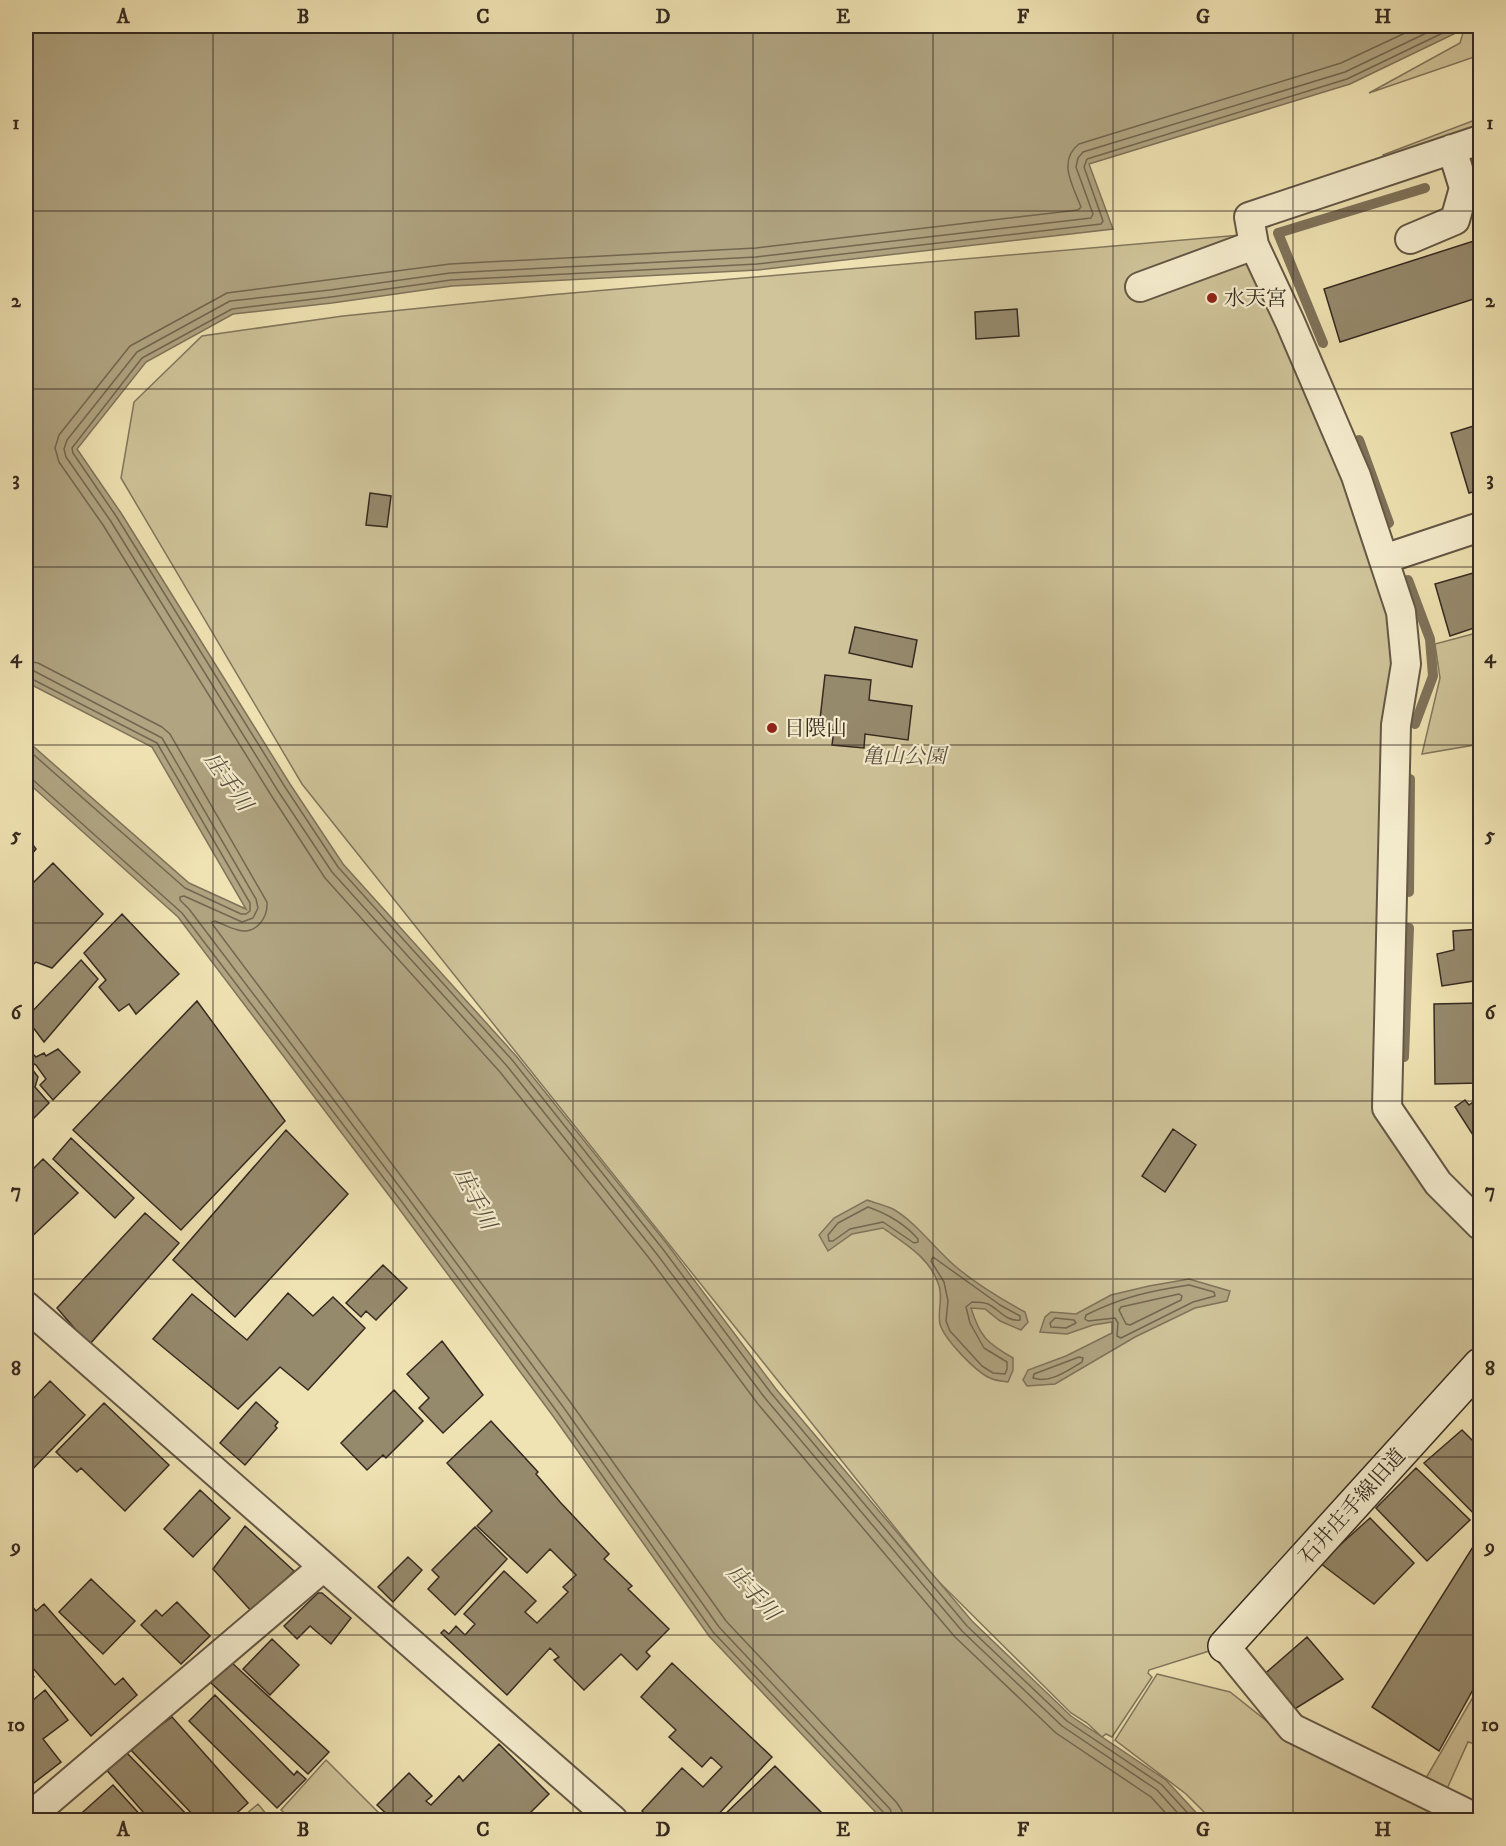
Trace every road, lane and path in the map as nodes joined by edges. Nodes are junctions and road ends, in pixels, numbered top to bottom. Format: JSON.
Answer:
{"nodes":[{"id":1,"x":1480,"y":140,"type":"edge"},
{"id":2,"x":1452,"y":149,"type":"junction"},
{"id":3,"x":1410,"y":239,"type":"dead end"},
{"id":4,"x":1254,"y":245,"type":"junction"},
{"id":5,"x":1140,"y":287,"type":"dead end"},
{"id":6,"x":1480,"y":527,"type":"edge"},
{"id":7,"x":1384,"y":559,"type":"junction"},
{"id":8,"x":1480,"y":1225,"type":"edge"},
{"id":9,"x":26,"y":1306,"type":"edge"},
{"id":10,"x":1480,"y":1365,"type":"edge"},
{"id":11,"x":322,"y":1568,"type":"junction"},
{"id":12,"x":1225,"y":1646,"type":"joint"},
{"id":13,"x":26,"y":1820,"type":"edge"},
{"id":14,"x":613,"y":1821,"type":"edge"},
{"id":15,"x":1480,"y":1821,"type":"edge"}],
"edges":[{"from":1,"to":2,"type":"street"},
{"from":2,"to":3,"type":"street"},
{"from":2,"to":4,"type":"street"},
{"from":4,"to":5,"type":"street"},
{"from":4,"to":7,"type":"street"},
{"from":6,"to":7,"type":"street"},
{"from":7,"to":8,"type":"street"},
{"from":9,"to":11,"type":"street"},
{"from":10,"to":12,"type":"street","name":"石井庄手線旧道"},
{"from":11,"to":13,"type":"street"},
{"from":11,"to":14,"type":"street"},
{"from":12,"to":15,"type":"street"}]}
